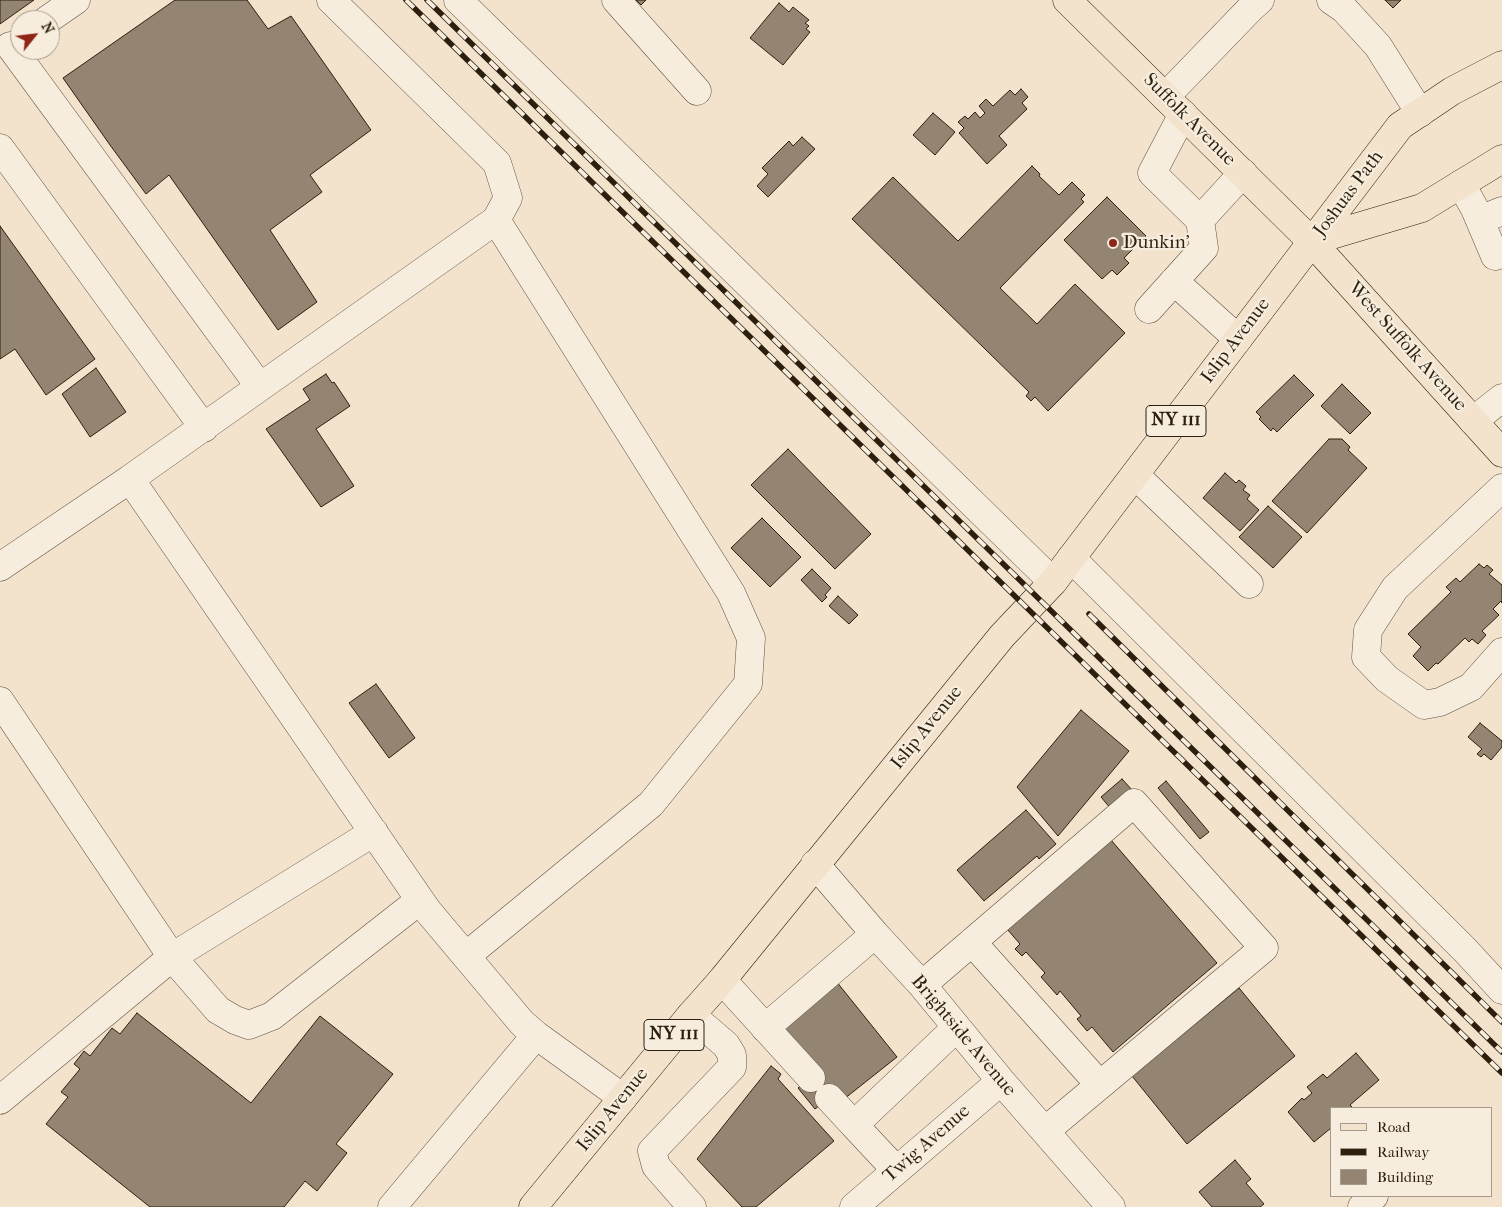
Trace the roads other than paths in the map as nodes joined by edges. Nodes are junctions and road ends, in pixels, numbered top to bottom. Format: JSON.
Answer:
{"nodes":[{"id":1,"x":76,"y":0,"type":"edge"},
{"id":2,"x":331,"y":0,"type":"edge"},
{"id":3,"x":458,"y":0,"type":"edge"},
{"id":4,"x":616,"y":0,"type":"edge"},
{"id":5,"x":1068,"y":0,"type":"edge"},
{"id":6,"x":1260,"y":0,"type":"edge"},
{"id":7,"x":1331,"y":0,"type":"edge"},
{"id":8,"x":60,"y":11,"type":"edge"},
{"id":9,"x":20,"y":60,"type":"edge"},
{"id":10,"x":1502,"y":66,"type":"edge"},
{"id":11,"x":697,"y":91,"type":"dead end"},
{"id":12,"x":1174,"y":105,"type":"junction"},
{"id":13,"x":1420,"y":113,"type":"junction"},
{"id":14,"x":0,"y":148,"type":"edge"},
{"id":15,"x":1502,"y":159,"type":"edge"},
{"id":16,"x":1243,"y":173,"type":"junction"},
{"id":17,"x":1461,"y":184,"type":"junction"},
{"id":18,"x":1491,"y":216,"type":"edge"},
{"id":19,"x":496,"y":220,"type":"junction"},
{"id":20,"x":1200,"y":220,"type":"junction"},
{"id":21,"x":1311,"y":241,"type":"junction"},
{"id":22,"x":1500,"y":262,"type":"edge"},
{"id":23,"x":1174,"y":281,"type":"junction"},
{"id":24,"x":1149,"y":309,"type":"dead end"},
{"id":25,"x":1238,"y":339,"type":"junction"},
{"id":26,"x":260,"y":387,"type":"junction"},
{"id":27,"x":1502,"y":398,"type":"edge"},
{"id":28,"x":1473,"y":421,"type":"junction"},
{"id":29,"x":204,"y":428,"type":"junction"},
{"id":30,"x":1502,"y":453,"type":"edge"},
{"id":31,"x":1135,"y":475,"type":"junction"},
{"id":32,"x":130,"y":479,"type":"junction"},
{"id":33,"x":1502,"y":488,"type":"edge"},
{"id":34,"x":1071,"y":558,"type":"junction"},
{"id":35,"x":0,"y":568,"type":"edge"},
{"id":36,"x":1053,"y":582,"type":"junction"},
{"id":37,"x":1249,"y":584,"type":"dead end"},
{"id":38,"x":1502,"y":652,"type":"edge"},
{"id":39,"x":0,"y":702,"type":"edge"},
{"id":40,"x":374,"y":832,"type":"junction"},
{"id":41,"x":816,"y":864,"type":"junction"},
{"id":42,"x":420,"y":900,"type":"junction"},
{"id":43,"x":875,"y":934,"type":"junction"},
{"id":44,"x":972,"y":942,"type":"junction"},
{"id":45,"x":466,"y":956,"type":"junction"},
{"id":46,"x":172,"y":957,"type":"junction"},
{"id":47,"x":722,"y":980,"type":"junction"},
{"id":48,"x":922,"y":985,"type":"junction"},
{"id":49,"x":1502,"y":990,"type":"edge"},
{"id":50,"x":691,"y":1015,"type":"junction"},
{"id":51,"x":765,"y":1028,"type":"junction"},
{"id":52,"x":956,"y":1028,"type":"junction"},
{"id":53,"x":536,"y":1035,"type":"junction"},
{"id":54,"x":811,"y":1078,"type":"dead end"},
{"id":55,"x":1001,"y":1081,"type":"junction"},
{"id":56,"x":1100,"y":1085,"type":"junction"},
{"id":57,"x":623,"y":1098,"type":"junction"},
{"id":58,"x":829,"y":1098,"type":"dead end"},
{"id":59,"x":0,"y":1100,"type":"edge"},
{"id":60,"x":854,"y":1125,"type":"junction"},
{"id":61,"x":1045,"y":1131,"type":"junction"},
{"id":62,"x":896,"y":1170,"type":"junction"},
{"id":63,"x":1373,"y":1197,"type":"edge"},
{"id":64,"x":392,"y":1207,"type":"edge"},
{"id":65,"x":533,"y":1207,"type":"edge"},
{"id":66,"x":692,"y":1207,"type":"edge"},
{"id":67,"x":854,"y":1207,"type":"edge"},
{"id":68,"x":1111,"y":1207,"type":"edge"},
{"id":69,"x":1362,"y":1207,"type":"edge"}],
"edges":[{"from":1,"to":8,"type":"street"},
{"from":2,"to":19,"type":"street"},
{"from":3,"to":36,"type":"street"},
{"from":4,"to":11,"type":"street"},
{"from":5,"to":12,"type":"main road","name":"Suffolk Avenue"},
{"from":6,"to":12,"type":"street"},
{"from":7,"to":13,"type":"street"},
{"from":9,"to":26,"type":"street"},
{"from":10,"to":13,"type":"main road","name":"Joshuas Path","number":"NY 111"},
{"from":12,"to":16,"type":"main road","name":"Suffolk Avenue"},
{"from":12,"to":20,"type":"street"},
{"from":13,"to":21,"type":"main road","name":"Joshuas Path","number":"NY 111"},
{"from":14,"to":29,"type":"street"},
{"from":15,"to":17,"type":"main road","name":"Joshuas Path"},
{"from":16,"to":20,"type":"street"},
{"from":16,"to":21,"type":"main road","name":"Suffolk Avenue"},
{"from":17,"to":18,"type":"street"},
{"from":17,"to":21,"type":"main road","name":"Joshuas Path"},
{"from":18,"to":22,"type":"street"},
{"from":19,"to":26,"type":"street"},
{"from":19,"to":45,"type":"street"},
{"from":20,"to":23,"type":"street"},
{"from":21,"to":25,"type":"main road","name":"Islip Avenue","number":"NY 111"},
{"from":21,"to":28,"type":"main road","name":"West Suffolk Avenue"},
{"from":23,"to":24,"type":"street"},
{"from":23,"to":25,"type":"street"},
{"from":25,"to":31,"type":"main road","name":"Islip Avenue","number":"NY 111"},
{"from":26,"to":29,"type":"street"},
{"from":27,"to":28,"type":"street"},
{"from":28,"to":30,"type":"main road","name":"West Suffolk Avenue"},
{"from":29,"to":32,"type":"street"},
{"from":31,"to":34,"type":"main road","name":"Islip Avenue","number":"NY 111"},
{"from":31,"to":37,"type":"street"},
{"from":32,"to":35,"type":"street"},
{"from":32,"to":40,"type":"street"},
{"from":33,"to":38,"type":"street"},
{"from":34,"to":36,"type":"main road","name":"Islip Avenue","number":"NY 111"},
{"from":34,"to":49,"type":"street"},
{"from":36,"to":41,"type":"main road","name":"Islip Avenue","number":"NY 111"},
{"from":39,"to":46,"type":"street"},
{"from":40,"to":42,"type":"street"},
{"from":40,"to":46,"type":"street"},
{"from":41,"to":43,"type":"street","name":"Brightside Avenue"},
{"from":41,"to":47,"type":"main road","name":"Islip Avenue","number":"NY 111"},
{"from":42,"to":45,"type":"street"},
{"from":42,"to":46,"type":"street"},
{"from":43,"to":48,"type":"street","name":"Brightside Avenue"},
{"from":43,"to":51,"type":"street"},
{"from":44,"to":48,"type":"street"},
{"from":44,"to":56,"type":"street"},
{"from":44,"to":56,"type":"street"},
{"from":45,"to":53,"type":"street"},
{"from":46,"to":59,"type":"street"},
{"from":47,"to":50,"type":"main road","name":"Islip Avenue","number":"NY 111"},
{"from":47,"to":51,"type":"street"},
{"from":48,"to":52,"type":"street","name":"Brightside Avenue"},
{"from":50,"to":57,"type":"main road","name":"Islip Avenue","number":"NY 111"},
{"from":50,"to":66,"type":"street"},
{"from":51,"to":54,"type":"street"},
{"from":52,"to":55,"type":"street","name":"Brightside Avenue"},
{"from":52,"to":60,"type":"street"},
{"from":53,"to":57,"type":"street"},
{"from":53,"to":64,"type":"street"},
{"from":55,"to":61,"type":"street","name":"Brightside Avenue"},
{"from":55,"to":62,"type":"street","name":"Twig Avenue"},
{"from":56,"to":61,"type":"street"},
{"from":57,"to":65,"type":"main road","name":"Islip Avenue","number":"NY 111"},
{"from":58,"to":60,"type":"street"},
{"from":60,"to":62,"type":"street"},
{"from":61,"to":68,"type":"street","name":"Brightside Avenue"},
{"from":62,"to":67,"type":"street","name":"Twig Avenue"},
{"from":63,"to":69,"type":"street"}]}
